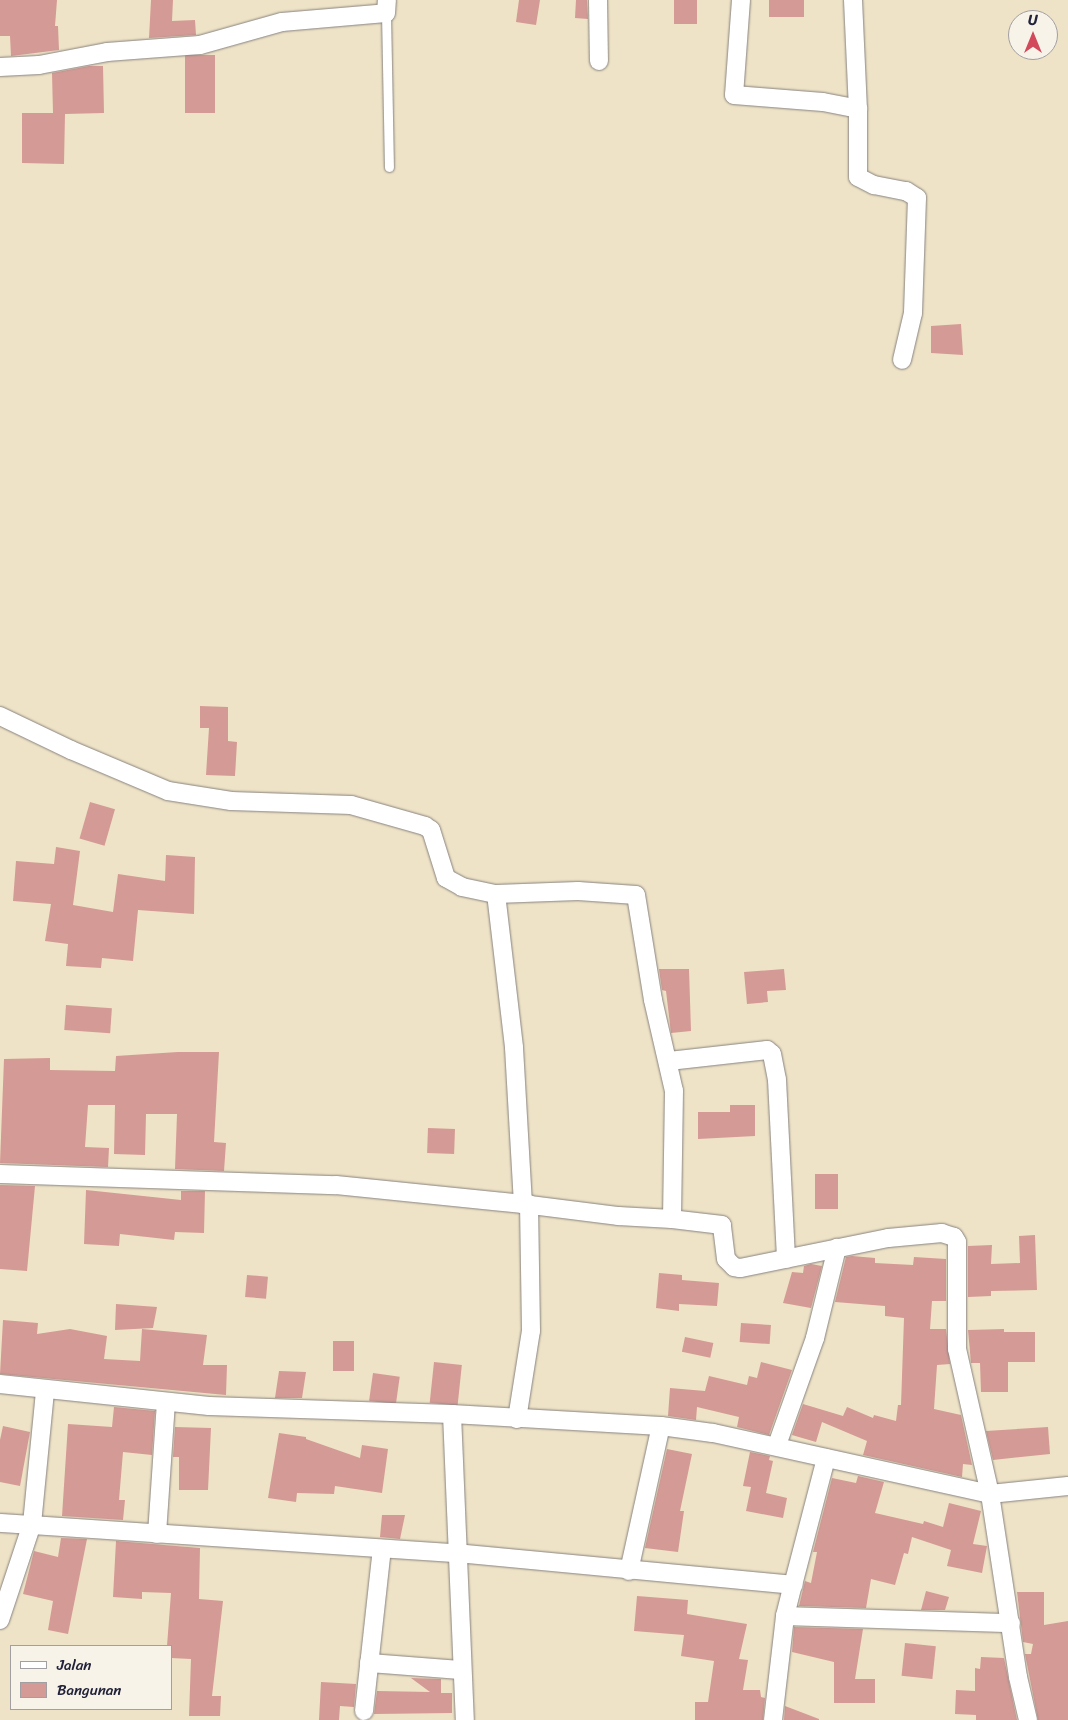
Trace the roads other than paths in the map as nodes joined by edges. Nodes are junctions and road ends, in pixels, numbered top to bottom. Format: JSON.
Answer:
{"nodes":[{"id":1,"x":598,"y":0,"type":"edge"},
{"id":2,"x":741,"y":0,"type":"edge"},
{"id":3,"x":853,"y":0,"type":"edge"},
{"id":4,"x":387,"y":6,"type":"edge"},
{"id":5,"x":599,"y":61,"type":"dead end"},
{"id":6,"x":0,"y":67,"type":"edge"},
{"id":7,"x":858,"y":109,"type":"junction"},
{"id":8,"x":389,"y":167,"type":"dead end"},
{"id":9,"x":902,"y":360,"type":"dead end"},
{"id":10,"x":0,"y":716,"type":"edge"},
{"id":11,"x":496,"y":894,"type":"junction"},
{"id":12,"x":669,"y":1061,"type":"junction"},
{"id":13,"x":0,"y":1174,"type":"edge"},
{"id":14,"x":526,"y":1204,"type":"junction"},
{"id":15,"x":672,"y":1219,"type":"junction"},
{"id":16,"x":837,"y":1248,"type":"junction"},
{"id":17,"x":786,"y":1259,"type":"junction"},
{"id":18,"x":0,"y":1384,"type":"edge"},
{"id":19,"x":45,"y":1392,"type":"junction"},
{"id":20,"x":166,"y":1402,"type":"junction"},
{"id":21,"x":452,"y":1414,"type":"junction"},
{"id":22,"x":517,"y":1419,"type":"junction"},
{"id":23,"x":660,"y":1426,"type":"junction"},
{"id":24,"x":777,"y":1445,"type":"junction"},
{"id":25,"x":826,"y":1458,"type":"junction"},
{"id":26,"x":1068,"y":1486,"type":"edge"},
{"id":27,"x":990,"y":1494,"type":"junction"},
{"id":28,"x":0,"y":1523,"type":"edge"},
{"id":29,"x":32,"y":1524,"type":"junction"},
{"id":30,"x":157,"y":1534,"type":"junction"},
{"id":31,"x":382,"y":1549,"type":"junction"},
{"id":32,"x":456,"y":1553,"type":"junction"},
{"id":33,"x":629,"y":1571,"type":"junction"},
{"id":34,"x":793,"y":1585,"type":"junction"},
{"id":35,"x":785,"y":1616,"type":"junction"},
{"id":36,"x":0,"y":1620,"type":"edge"},
{"id":37,"x":1012,"y":1623,"type":"junction"},
{"id":38,"x":369,"y":1663,"type":"junction"},
{"id":39,"x":461,"y":1670,"type":"junction"},
{"id":40,"x":364,"y":1711,"type":"dead end"},
{"id":41,"x":465,"y":1720,"type":"edge"},
{"id":42,"x":773,"y":1720,"type":"edge"},
{"id":43,"x":1028,"y":1720,"type":"edge"}],
"edges":[{"from":1,"to":5,"type":"street"},
{"from":2,"to":7,"type":"street"},
{"from":3,"to":7,"type":"street"},
{"from":4,"to":6,"type":"street"},
{"from":4,"to":8,"type":"lane"},
{"from":7,"to":9,"type":"street"},
{"from":10,"to":11,"type":"street"},
{"from":11,"to":12,"type":"street"},
{"from":11,"to":14,"type":"street"},
{"from":12,"to":15,"type":"street"},
{"from":12,"to":17,"type":"street"},
{"from":13,"to":14,"type":"street"},
{"from":14,"to":15,"type":"street"},
{"from":14,"to":22,"type":"street"},
{"from":15,"to":17,"type":"street"},
{"from":16,"to":17,"type":"street"},
{"from":16,"to":24,"type":"street"},
{"from":16,"to":27,"type":"street"},
{"from":18,"to":19,"type":"street"},
{"from":19,"to":20,"type":"street"},
{"from":19,"to":29,"type":"street"},
{"from":20,"to":21,"type":"street"},
{"from":20,"to":30,"type":"street"},
{"from":21,"to":22,"type":"street"},
{"from":21,"to":32,"type":"street"},
{"from":22,"to":23,"type":"street"},
{"from":23,"to":24,"type":"street"},
{"from":23,"to":33,"type":"street"},
{"from":24,"to":25,"type":"street"},
{"from":25,"to":27,"type":"street"},
{"from":25,"to":34,"type":"street"},
{"from":26,"to":27,"type":"street"},
{"from":27,"to":37,"type":"street"},
{"from":28,"to":29,"type":"street"},
{"from":29,"to":30,"type":"street"},
{"from":29,"to":36,"type":"street"},
{"from":30,"to":31,"type":"street"},
{"from":31,"to":32,"type":"street"},
{"from":31,"to":38,"type":"street"},
{"from":32,"to":33,"type":"street"},
{"from":32,"to":39,"type":"street"},
{"from":33,"to":34,"type":"street"},
{"from":34,"to":35,"type":"street"},
{"from":35,"to":37,"type":"street"},
{"from":35,"to":42,"type":"street"},
{"from":37,"to":43,"type":"street"},
{"from":38,"to":39,"type":"street"},
{"from":38,"to":40,"type":"street"},
{"from":39,"to":41,"type":"street"}]}
